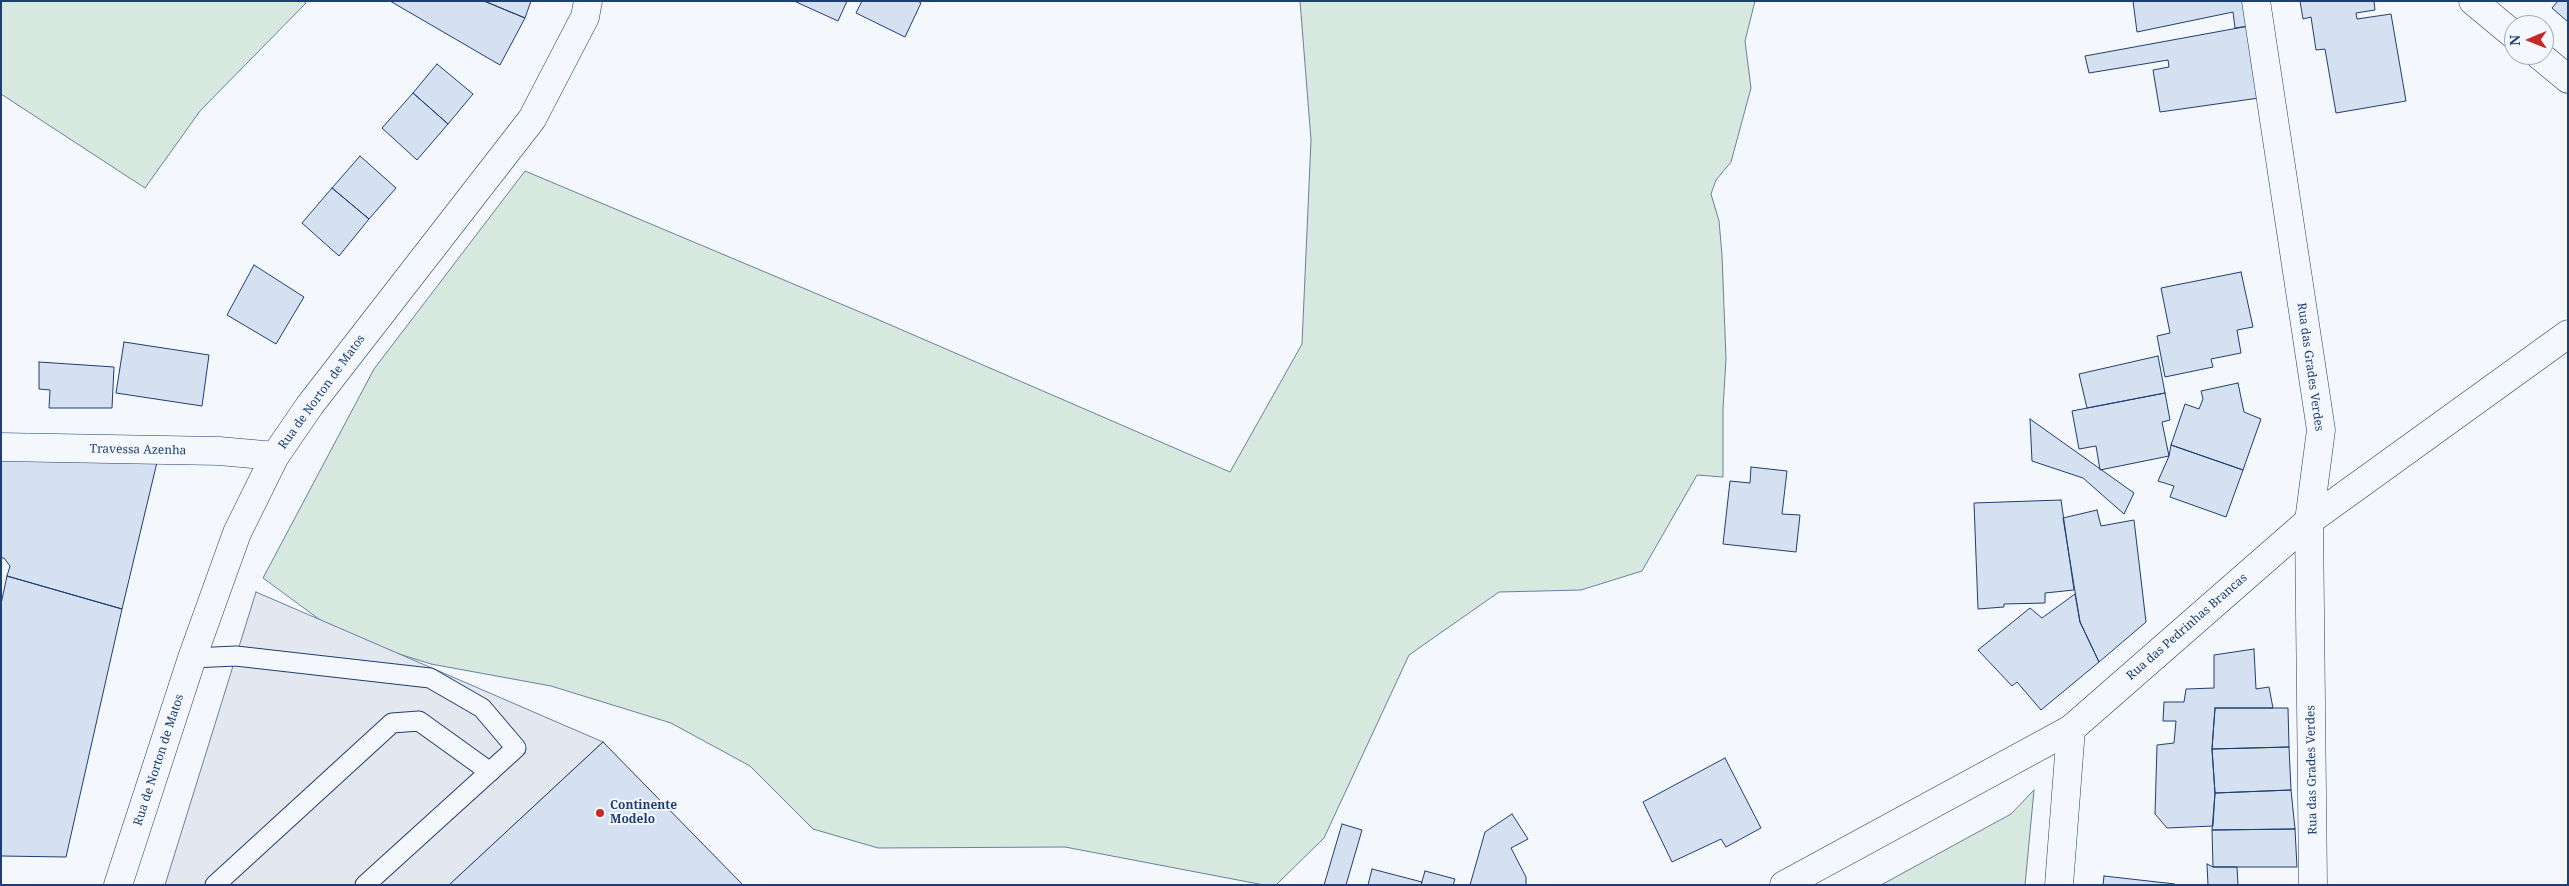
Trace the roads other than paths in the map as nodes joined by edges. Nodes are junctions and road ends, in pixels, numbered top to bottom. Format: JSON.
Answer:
{"nodes":[{"id":1,"x":588,"y":1,"type":"edge"},
{"id":2,"x":2256,"y":1,"type":"edge"},
{"id":3,"x":2473,"y":1,"type":"edge"},
{"id":4,"x":2504,"y":27,"type":"edge"},
{"id":5,"x":2550,"y":65,"type":"edge"},
{"id":6,"x":2568,"y":79,"type":"edge"},
{"id":7,"x":2568,"y":334,"type":"edge"},
{"id":8,"x":1,"y":447,"type":"edge"},
{"id":9,"x":275,"y":456,"type":"junction"},
{"id":10,"x":2309,"y":521,"type":"junction"},
{"id":11,"x":192,"y":658,"type":"junction"},
{"id":12,"x":2070,"y":729,"type":"junction"},
{"id":13,"x":490,"y":772,"type":"junction"},
{"id":14,"x":118,"y":885,"type":"edge"},
{"id":15,"x":215,"y":885,"type":"edge"},
{"id":16,"x":365,"y":885,"type":"edge"},
{"id":17,"x":1784,"y":885,"type":"edge"},
{"id":18,"x":2058,"y":885,"type":"edge"},
{"id":19,"x":2313,"y":885,"type":"edge"}],
"edges":[{"from":1,"to":9,"type":"street","name":"Rua de Norton de Matos"},
{"from":2,"to":10,"type":"street","name":"Rua das Grades Verdes"},
{"from":3,"to":4,"type":"street"},
{"from":5,"to":6,"type":"street"},
{"from":7,"to":10,"type":"street","name":"Rua das Pedrinhas Brancas"},
{"from":8,"to":9,"type":"street","name":"Travessa Azenha"},
{"from":9,"to":11,"type":"street","name":"Rua de Norton de Matos"},
{"from":10,"to":12,"type":"street","name":"Rua das Pedrinhas Brancas"},
{"from":10,"to":19,"type":"street","name":"Rua das Grades Verdes"},
{"from":11,"to":13,"type":"lane"},
{"from":11,"to":14,"type":"street","name":"Rua de Norton de Matos"},
{"from":12,"to":17,"type":"street","name":"Rua das Pedrinhas Brancas"},
{"from":12,"to":18,"type":"street"},
{"from":13,"to":15,"type":"lane"},
{"from":13,"to":16,"type":"lane"}]}
